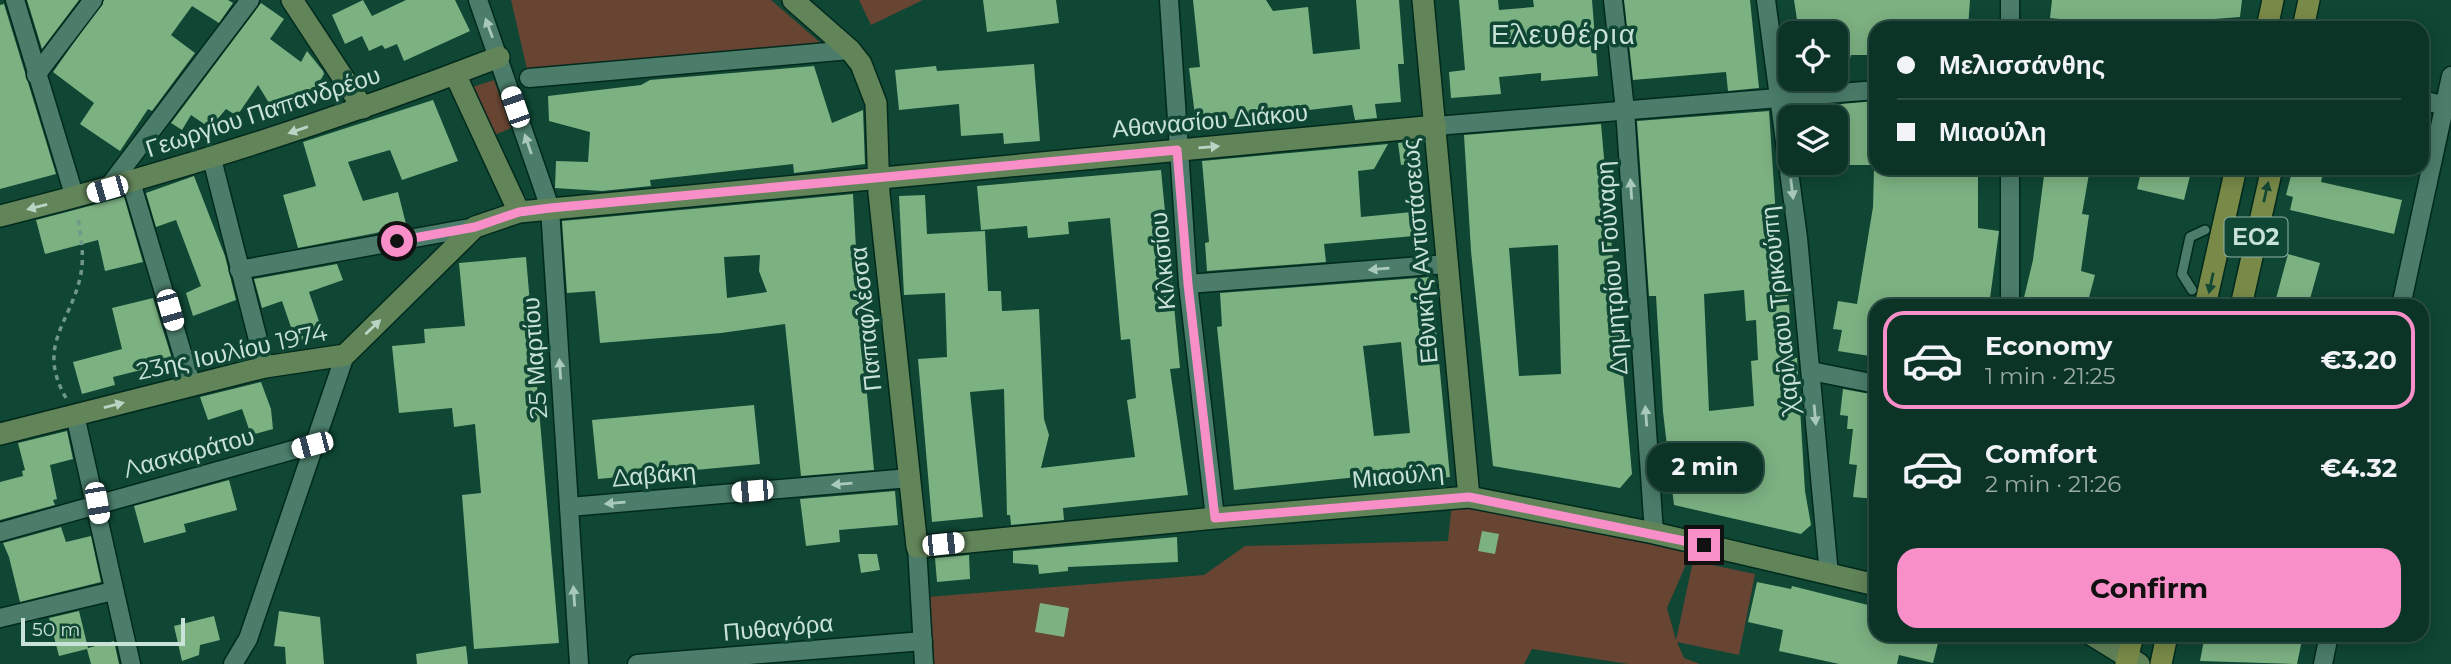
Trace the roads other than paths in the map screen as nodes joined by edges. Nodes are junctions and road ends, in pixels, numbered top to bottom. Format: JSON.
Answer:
{"nodes":[{"id":1,"x":15,"y":0,"type":"edge"},
{"id":2,"x":93,"y":0,"type":"edge"},
{"id":3,"x":250,"y":0,"type":"edge"},
{"id":4,"x":292,"y":0,"type":"edge"},
{"id":5,"x":478,"y":0,"type":"edge"},
{"id":6,"x":793,"y":0,"type":"edge"},
{"id":7,"x":1169,"y":0,"type":"edge"},
{"id":8,"x":1423,"y":0,"type":"edge"},
{"id":9,"x":1613,"y":0,"type":"edge"},
{"id":10,"x":1766,"y":0,"type":"edge"},
{"id":11,"x":2010,"y":0,"type":"edge"},
{"id":12,"x":2273,"y":0,"type":"edge"},
{"id":13,"x":2309,"y":0,"type":"edge"},
{"id":14,"x":2010,"y":21,"type":"edge"},
{"id":15,"x":2268,"y":21,"type":"edge"},
{"id":16,"x":2304,"y":21,"type":"edge"},
{"id":17,"x":850,"y":50,"type":"junction"},
{"id":18,"x":499,"y":57,"type":"junction"},
{"id":19,"x":455,"y":74,"type":"junction"},
{"id":20,"x":36,"y":75,"type":"junction"},
{"id":21,"x":2451,"y":76,"type":"edge"},
{"id":22,"x":529,"y":78,"type":"dead end"},
{"id":23,"x":1869,"y":91,"type":"edge"},
{"id":24,"x":1782,"y":97,"type":"junction"},
{"id":25,"x":2429,"y":102,"type":"edge"},
{"id":26,"x":2445,"y":106,"type":"junction"},
{"id":27,"x":363,"y":108,"type":"junction"},
{"id":28,"x":1625,"y":110,"type":"junction"},
{"id":29,"x":1436,"y":126,"type":"junction"},
{"id":30,"x":1177,"y":150,"type":"junction"},
{"id":31,"x":212,"y":159,"type":"junction"},
{"id":32,"x":2010,"y":175,"type":"edge"},
{"id":33,"x":2234,"y":175,"type":"edge"},
{"id":34,"x":2270,"y":175,"type":"edge"},
{"id":35,"x":879,"y":178,"type":"junction"},
{"id":36,"x":131,"y":182,"type":"junction"},
{"id":37,"x":107,"y":189,"type":"junction"},
{"id":38,"x":75,"y":198,"type":"junction"},
{"id":39,"x":550,"y":208,"type":"junction"},
{"id":40,"x":519,"y":212,"type":"junction"},
{"id":41,"x":0,"y":216,"type":"edge"},
{"id":42,"x":475,"y":227,"type":"junction"},
{"id":43,"x":2205,"y":230,"type":"dead end"},
{"id":44,"x":1447,"y":264,"type":"junction"},
{"id":45,"x":239,"y":270,"type":"junction"},
{"id":46,"x":1188,"y":284,"type":"junction"},
{"id":47,"x":2199,"y":298,"type":"edge"},
{"id":48,"x":2010,"y":299,"type":"edge"},
{"id":49,"x":2243,"y":299,"type":"edge"},
{"id":50,"x":2403,"y":299,"type":"edge"},
{"id":51,"x":345,"y":355,"type":"junction"},
{"id":52,"x":265,"y":367,"type":"junction"},
{"id":53,"x":1811,"y":371,"type":"junction"},
{"id":54,"x":1869,"y":383,"type":"edge"},
{"id":55,"x":192,"y":386,"type":"junction"},
{"id":56,"x":75,"y":415,"type":"junction"},
{"id":57,"x":0,"y":434,"type":"edge"},
{"id":58,"x":312,"y":445,"type":"junction"},
{"id":59,"x":910,"y":478,"type":"junction"},
{"id":60,"x":1469,"y":497,"type":"junction"},
{"id":61,"x":97,"y":503,"type":"junction"},
{"id":62,"x":569,"y":507,"type":"junction"},
{"id":63,"x":1215,"y":518,"type":"junction"},
{"id":64,"x":0,"y":532,"type":"edge"},
{"id":65,"x":1654,"y":533,"type":"junction"},
{"id":66,"x":917,"y":547,"type":"junction"},
{"id":67,"x":1829,"y":575,"type":"junction"},
{"id":68,"x":1869,"y":584,"type":"edge"},
{"id":69,"x":113,"y":591,"type":"junction"},
{"id":70,"x":0,"y":618,"type":"edge"},
{"id":71,"x":923,"y":641,"type":"junction"},
{"id":72,"x":2102,"y":642,"type":"edge"},
{"id":73,"x":2132,"y":642,"type":"edge"},
{"id":74,"x":2166,"y":642,"type":"edge"},
{"id":75,"x":2328,"y":642,"type":"edge"},
{"id":76,"x":2131,"y":662,"type":"edge"},
{"id":77,"x":131,"y":664,"type":"edge"},
{"id":78,"x":233,"y":664,"type":"edge"},
{"id":79,"x":579,"y":664,"type":"edge"},
{"id":80,"x":637,"y":664,"type":"edge"},
{"id":81,"x":924,"y":664,"type":"edge"},
{"id":82,"x":2161,"y":664,"type":"edge"},
{"id":83,"x":2323,"y":664,"type":"edge"}],
"edges":[{"from":1,"to":20,"type":"street"},
{"from":2,"to":20,"type":"street"},
{"from":3,"to":37,"type":"street"},
{"from":4,"to":27,"type":"street"},
{"from":18,"to":5,"type":"street","name":"25 Μαρτίου","one_way":true},
{"from":6,"to":17,"type":"street","name":"Παπαφλέσσα"},
{"from":7,"to":30,"type":"street","name":"Κιλκισίου"},
{"from":8,"to":29,"type":"street","name":"Εθνικής Αντιστάσεως"},
{"from":9,"to":28,"type":"street","name":"Δημητρίου Γούναρη"},
{"from":10,"to":24,"type":"street","name":"Χαρίλαου Τρικούπη"},
{"from":11,"to":14,"type":"street"},
{"from":12,"to":15,"type":"main road"},
{"from":13,"to":16,"type":"main road"},
{"from":17,"to":22,"type":"street"},
{"from":17,"to":35,"type":"street","name":"Παπαφλέσσα"},
{"from":18,"to":19,"type":"street","name":"Γεωργίου Παπανδρέου"},
{"from":39,"to":18,"type":"street","name":"25 Μαρτίου","one_way":true},
{"from":19,"to":27,"type":"street","name":"Γεωργίου Παπανδρέου"},
{"from":19,"to":40,"type":"street"},
{"from":20,"to":38,"type":"street"},
{"from":21,"to":26,"type":"street"},
{"from":23,"to":24,"type":"street","name":"Αθανασίου Διάκου"},
{"from":24,"to":28,"type":"street","name":"Αθανασίου Διάκου"},
{"from":24,"to":53,"type":"street","name":"Χαρίλαου Τρικούπη","one_way":true},
{"from":25,"to":26,"type":"street"},
{"from":26,"to":50,"type":"street"},
{"from":27,"to":31,"type":"street","name":"Γεωργίου Παπανδρέου","one_way":true},
{"from":28,"to":29,"type":"street","name":"Αθανασίου Διάκου"},
{"from":65,"to":28,"type":"street","name":"Δημητρίου Γούναρη","one_way":true},
{"from":30,"to":29,"type":"street","name":"Αθανασίου Διάκου","one_way":true},
{"from":29,"to":44,"type":"street","name":"Εθνικής Αντιστάσεως"},
{"from":30,"to":35,"type":"street","name":"Αθανασίου Διάκου"},
{"from":30,"to":46,"type":"street","name":"Κιλκισίου"},
{"from":31,"to":36,"type":"street","name":"Γεωργίου Παπανδρέου"},
{"from":31,"to":45,"type":"street"},
{"from":32,"to":48,"type":"street"},
{"from":33,"to":47,"type":"main road","number":"ΕΟ2","one_way":true},
{"from":49,"to":34,"type":"main road","number":"ΕΟ2","one_way":true},
{"from":35,"to":39,"type":"street","name":"Αθανασίου Διάκου"},
{"from":35,"to":59,"type":"street","name":"Παπαφλέσσα"},
{"from":36,"to":37,"type":"street","name":"Γεωργίου Παπανδρέου"},
{"from":36,"to":55,"type":"street"},
{"from":37,"to":38,"type":"street","name":"Γεωργίου Παπανδρέου"},
{"from":38,"to":41,"type":"street","name":"Γεωργίου Παπανδρέου","one_way":true},
{"from":39,"to":40,"type":"street","name":"23ης Ιουλίου 1974"},
{"from":62,"to":39,"type":"street","name":"25 Μαρτίου","one_way":true},
{"from":40,"to":42,"type":"street","name":"23ης Ιουλίου 1974"},
{"from":42,"to":45,"type":"street"},
{"from":51,"to":42,"type":"street","name":"23ης Ιουλίου 1974","one_way":true},
{"from":43,"to":47,"type":"lane"},
{"from":44,"to":46,"type":"street","one_way":true},
{"from":44,"to":60,"type":"street","name":"Εθνικής Αντιστάσεως"},
{"from":45,"to":52,"type":"street"},
{"from":46,"to":63,"type":"street","name":"Κιλκισίου"},
{"from":51,"to":52,"type":"street","name":"23ης Ιουλίου 1974"},
{"from":51,"to":58,"type":"street"},
{"from":52,"to":55,"type":"street","name":"23ης Ιουλίου 1974"},
{"from":53,"to":54,"type":"street"},
{"from":53,"to":67,"type":"street","name":"Χαρίλαου Τρικούπη","one_way":true},
{"from":56,"to":55,"type":"street","name":"23ης Ιουλίου 1974","one_way":true},
{"from":56,"to":57,"type":"street","name":"23ης Ιουλίου 1974"},
{"from":56,"to":61,"type":"street"},
{"from":58,"to":61,"type":"street","name":"Λασκαράτου"},
{"from":58,"to":78,"type":"street"},
{"from":59,"to":62,"type":"street","name":"Δαβάκη","one_way":true},
{"from":59,"to":66,"type":"street","name":"Παπαφλέσσα"},
{"from":60,"to":63,"type":"street","name":"Μιαούλη"},
{"from":60,"to":65,"type":"street","name":"Μιαούλη"},
{"from":61,"to":64,"type":"street","name":"Λασκαράτου"},
{"from":61,"to":69,"type":"street"},
{"from":79,"to":62,"type":"street","name":"25 Μαρτίου","one_way":true},
{"from":63,"to":66,"type":"street","name":"Μιαούλη"},
{"from":65,"to":67,"type":"street","name":"Μιαούλη"},
{"from":66,"to":71,"type":"street","name":"Παπαφλέσσα"},
{"from":67,"to":68,"type":"street","name":"Μιαούλη"},
{"from":69,"to":70,"type":"street"},
{"from":69,"to":77,"type":"street"},
{"from":71,"to":80,"type":"street","name":"Πυθαγόρα"},
{"from":71,"to":81,"type":"street","name":"Παπαφλέσσα"},
{"from":72,"to":76,"type":"street"},
{"from":73,"to":76,"type":"main road"},
{"from":74,"to":82,"type":"main road"},
{"from":75,"to":83,"type":"street"}]}
